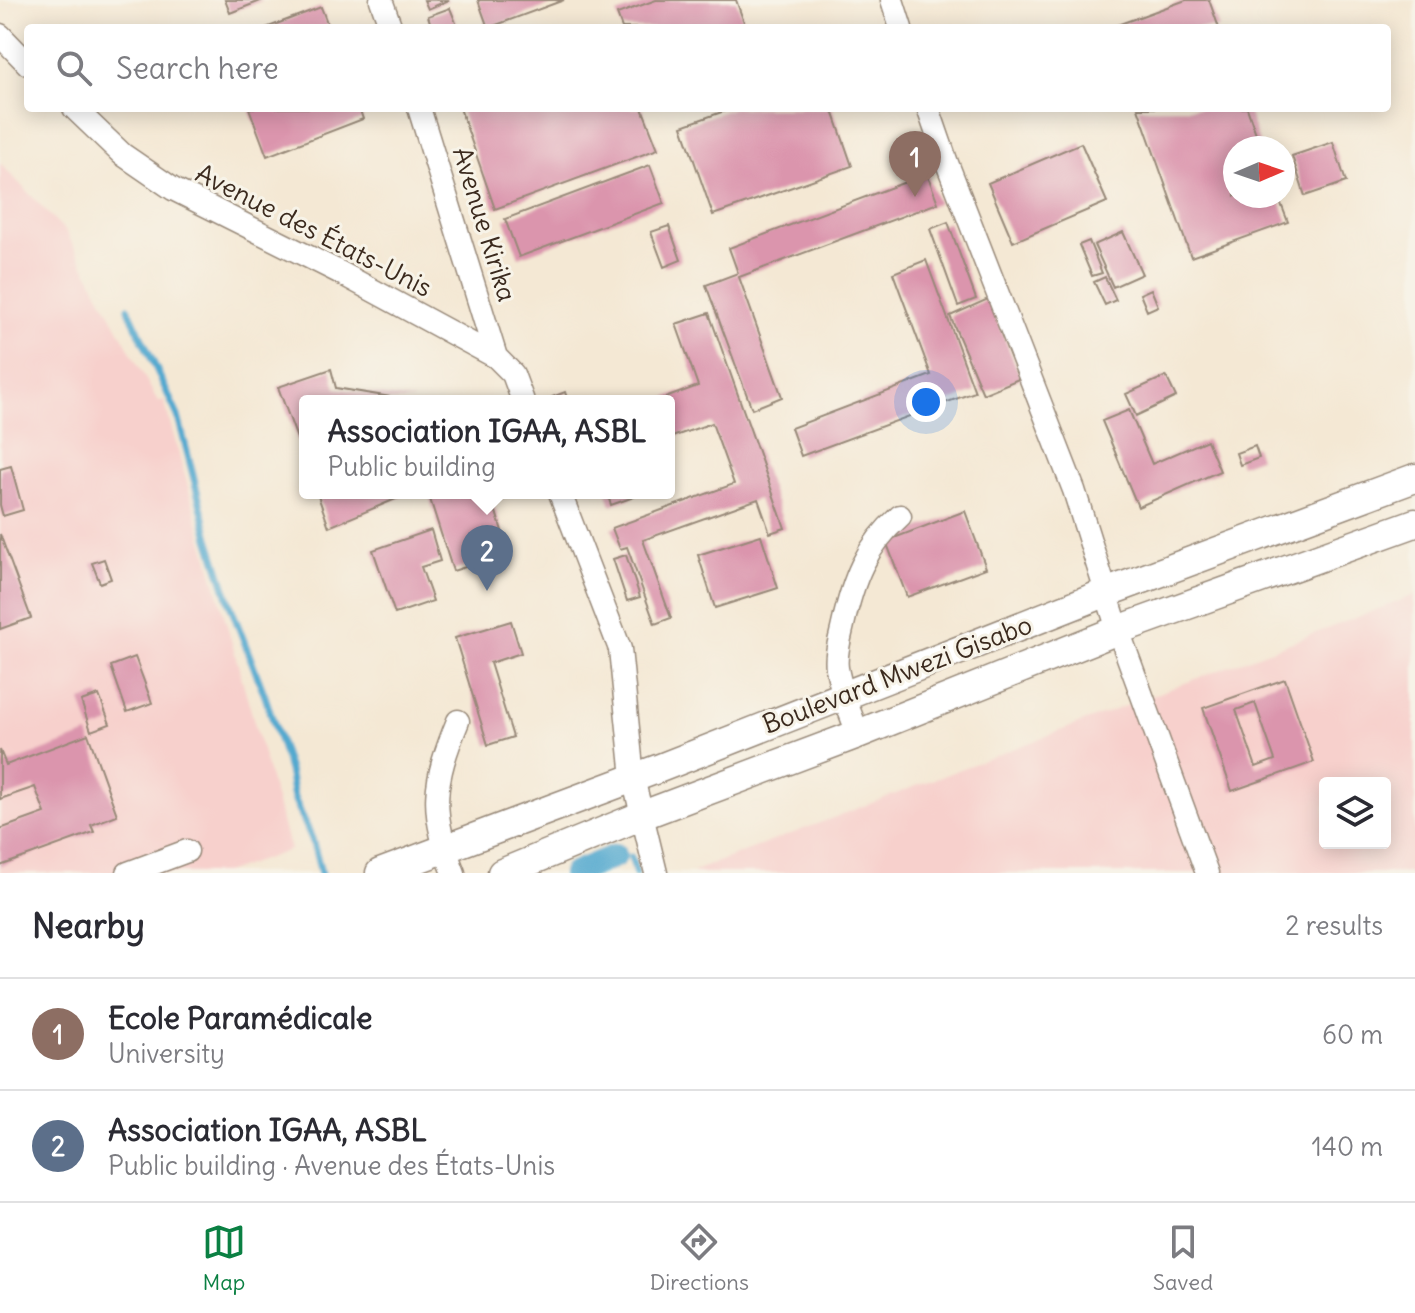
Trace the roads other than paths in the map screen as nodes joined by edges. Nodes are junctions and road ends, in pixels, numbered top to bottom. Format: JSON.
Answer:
{"nodes":[{"id":1,"x":381,"y":0,"type":"edge"},
{"id":2,"x":892,"y":0,"type":"edge"},
{"id":3,"x":390,"y":24,"type":"edge"},
{"id":4,"x":900,"y":24,"type":"edge"},
{"id":5,"x":0,"y":35,"type":"edge"},
{"id":6,"x":24,"y":60,"type":"edge"},
{"id":7,"x":78,"y":112,"type":"edge"},
{"id":8,"x":420,"y":112,"type":"edge"},
{"id":9,"x":929,"y":112,"type":"edge"},
{"id":10,"x":496,"y":357,"type":"junction"},
{"id":11,"x":521,"y":395,"type":"edge"},
{"id":12,"x":1415,"y":478,"type":"edge"},
{"id":13,"x":562,"y":499,"type":"edge"},
{"id":14,"x":900,"y":516,"type":"dead end"},
{"id":15,"x":1415,"y":523,"type":"edge"},
{"id":16,"x":1105,"y":593,"type":"junction"},
{"id":17,"x":1118,"y":630,"type":"junction"},
{"id":18,"x":843,"y":695,"type":"junction"},
{"id":19,"x":458,"y":721,"type":"dead end"},
{"id":20,"x":858,"y":734,"type":"junction"},
{"id":21,"x":633,"y":778,"type":"junction"},
{"id":22,"x":643,"y":815,"type":"junction"},
{"id":23,"x":187,"y":851,"type":"dead end"},
{"id":24,"x":449,"y":862,"type":"edge"},
{"id":25,"x":386,"y":871,"type":"edge"},
{"id":26,"x":128,"y":873,"type":"edge"},
{"id":27,"x":502,"y":873,"type":"edge"},
{"id":28,"x":656,"y":873,"type":"edge"},
{"id":29,"x":1207,"y":873,"type":"edge"}],
"edges":[{"from":1,"to":3,"type":"street"},
{"from":2,"to":4,"type":"street"},
{"from":5,"to":6,"type":"street"},
{"from":7,"to":10,"type":"street","name":"Avenue des États-Unis"},
{"from":8,"to":10,"type":"street","name":"Avenue Kirika"},
{"from":9,"to":16,"type":"street"},
{"from":10,"to":11,"type":"street","name":"Avenue des États-Unis"},
{"from":12,"to":16,"type":"main road","name":"Boulevard Mwezi Gisabo"},
{"from":13,"to":21,"type":"street"},
{"from":14,"to":18,"type":"street"},
{"from":15,"to":17,"type":"main road","name":"Boulevard Mwezi Gisabo"},
{"from":16,"to":17,"type":"street"},
{"from":16,"to":18,"type":"main road","name":"Boulevard Mwezi Gisabo"},
{"from":17,"to":20,"type":"main road","name":"Boulevard Mwezi Gisabo"},
{"from":17,"to":29,"type":"street"},
{"from":18,"to":20,"type":"street"},
{"from":18,"to":21,"type":"main road","name":"Boulevard Mwezi Gisabo"},
{"from":19,"to":24,"type":"street"},
{"from":20,"to":22,"type":"main road","name":"Boulevard Mwezi Gisabo"},
{"from":21,"to":22,"type":"street"},
{"from":21,"to":24,"type":"main road","name":"Boulevard Mwezi Gisabo"},
{"from":22,"to":27,"type":"main road","name":"Boulevard Mwezi Gisabo"},
{"from":22,"to":28,"type":"street"},
{"from":23,"to":26,"type":"street"},
{"from":24,"to":25,"type":"main road","name":"Boulevard Mwezi Gisabo"}]}
